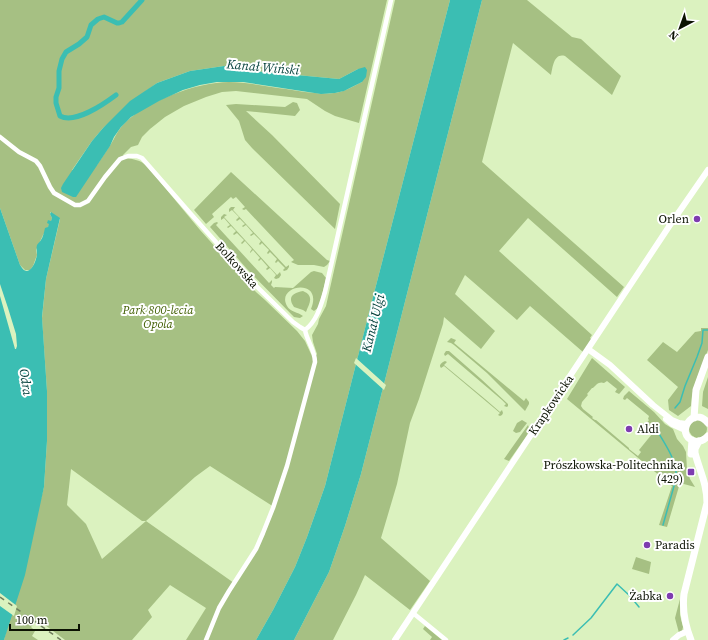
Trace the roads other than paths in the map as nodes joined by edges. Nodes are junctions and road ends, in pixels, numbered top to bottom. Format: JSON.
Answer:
{"nodes":[{"id":1,"x":391,"y":0,"type":"edge"},
{"id":2,"x":0,"y":137,"type":"edge"},
{"id":3,"x":708,"y":170,"type":"edge"},
{"id":4,"x":305,"y":330,"type":"junction"},
{"id":5,"x":588,"y":350,"type":"junction"},
{"id":6,"x":708,"y":357,"type":"edge"},
{"id":7,"x":708,"y":369,"type":"edge"},
{"id":8,"x":694,"y":418,"type":"junction"},
{"id":9,"x":706,"y":420,"type":"edge"},
{"id":10,"x":686,"y":427,"type":"junction"},
{"id":11,"x":703,"y":439,"type":"edge"},
{"id":12,"x":414,"y":613,"type":"junction"},
{"id":13,"x":688,"y":631,"type":"junction"},
{"id":14,"x":206,"y":640,"type":"edge"},
{"id":15,"x":395,"y":640,"type":"edge"},
{"id":16,"x":446,"y":640,"type":"edge"},
{"id":17,"x":673,"y":640,"type":"edge"},
{"id":18,"x":686,"y":640,"type":"edge"},
{"id":19,"x":691,"y":640,"type":"edge"}],
"edges":[{"from":1,"to":4,"type":"street"},
{"from":2,"to":4,"type":"street","name":"Bolkowska"},
{"from":3,"to":5,"type":"street","name":"Krapkowicka"},
{"from":4,"to":14,"type":"street"},
{"from":5,"to":10,"type":"street"},
{"from":5,"to":12,"type":"street","name":"Krapkowicka"},
{"from":6,"to":8,"type":"main road"},
{"from":7,"to":9,"type":"main road"},
{"from":8,"to":9,"type":"main road"},
{"from":8,"to":10,"type":"main road"},
{"from":10,"to":11,"type":"main road"},
{"from":11,"to":13,"type":"main road"},
{"from":12,"to":15,"type":"street","name":"Krapkowicka"},
{"from":12,"to":16,"type":"street"},
{"from":13,"to":17,"type":"street"},
{"from":13,"to":19,"type":"main road"},
{"from":18,"to":19,"type":"street"}]}
